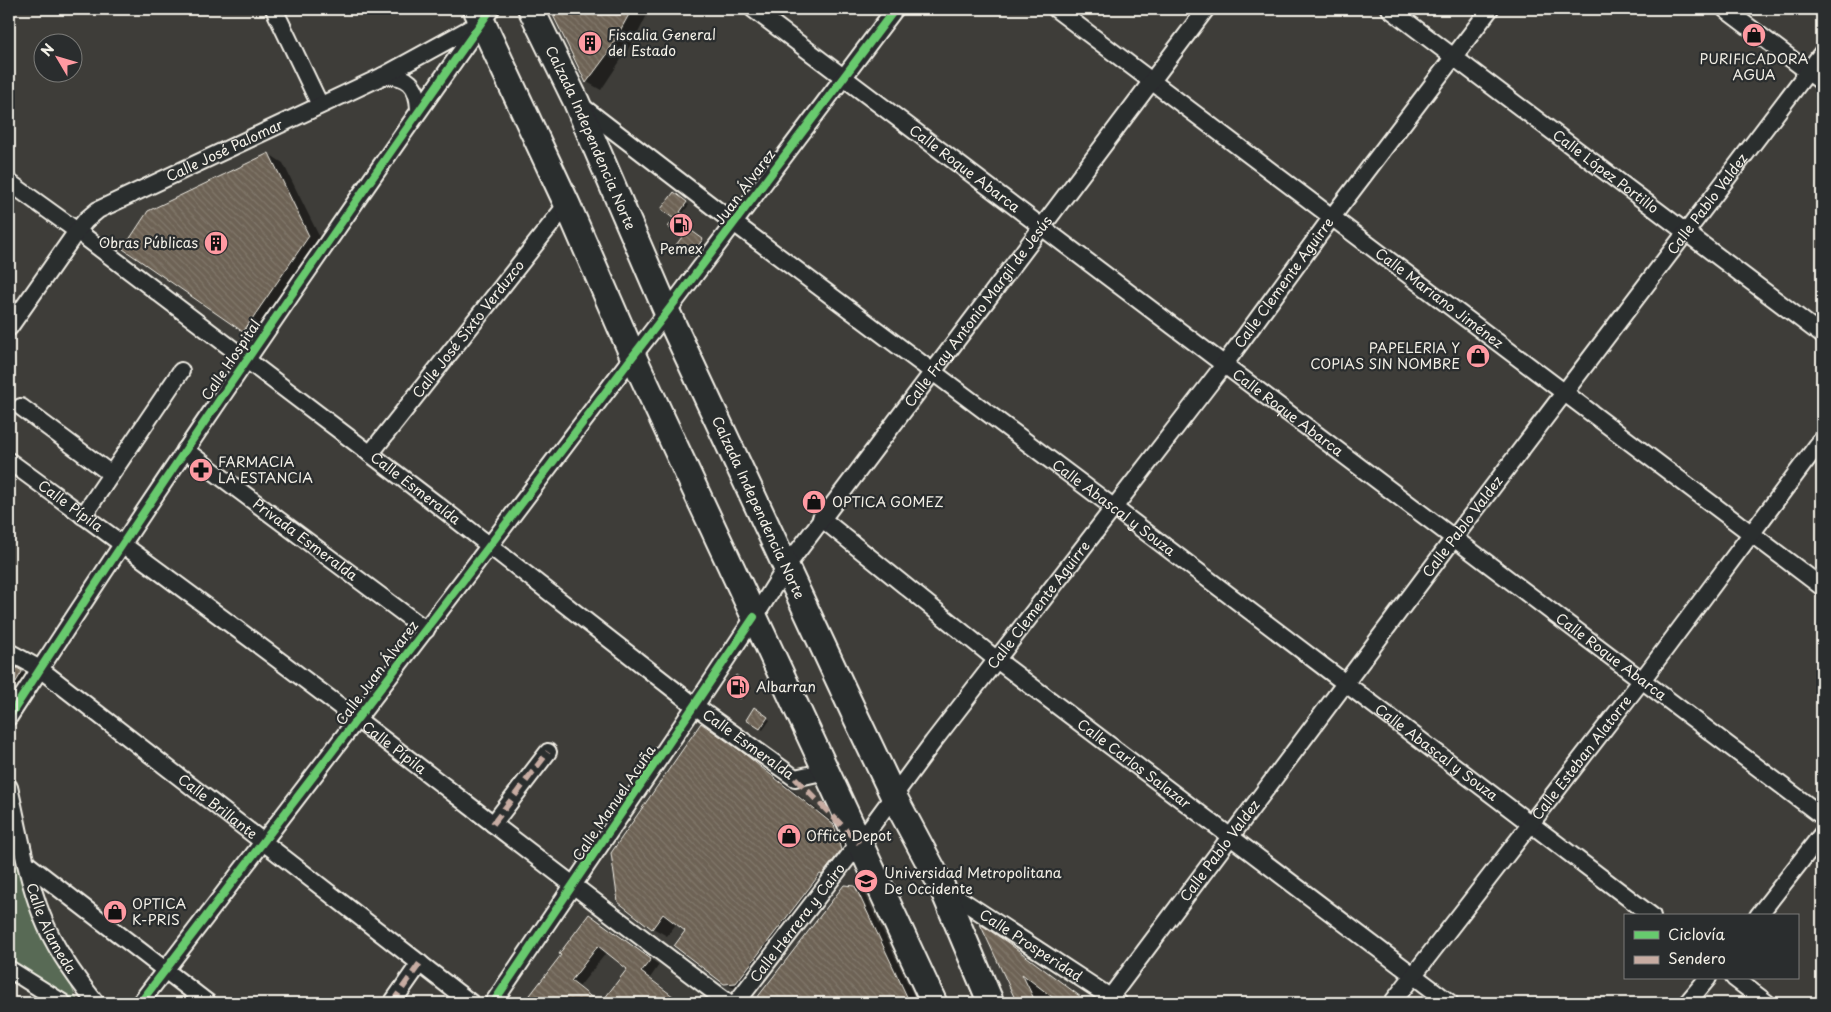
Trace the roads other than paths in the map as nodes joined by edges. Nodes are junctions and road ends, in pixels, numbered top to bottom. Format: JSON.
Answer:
{"nodes":[{"id":1,"x":274,"y":9,"type":"edge"},
{"id":2,"x":531,"y":9,"type":"edge"},
{"id":3,"x":753,"y":9,"type":"edge"},
{"id":4,"x":895,"y":9,"type":"edge"},
{"id":5,"x":1056,"y":9,"type":"edge"},
{"id":6,"x":1206,"y":9,"type":"edge"},
{"id":7,"x":1390,"y":9,"type":"edge"},
{"id":8,"x":1490,"y":9,"type":"edge"},
{"id":9,"x":1725,"y":9,"type":"edge"},
{"id":10,"x":483,"y":13,"type":"edge"},
{"id":11,"x":1822,"y":52,"type":"edge"},
{"id":12,"x":1454,"y":57,"type":"junction"},
{"id":13,"x":1808,"y":71,"type":"junction"},
{"id":14,"x":383,"y":76,"type":"junction"},
{"id":15,"x":844,"y":78,"type":"junction"},
{"id":16,"x":1151,"y":81,"type":"junction"},
{"id":17,"x":1822,"y":82,"type":"edge"},
{"id":18,"x":576,"y":101,"type":"junction"},
{"id":19,"x":320,"y":105,"type":"junction"},
{"id":20,"x":419,"y":109,"type":"junction"},
{"id":21,"x":9,"y":182,"type":"edge"},
{"id":22,"x":567,"y":204,"type":"junction"},
{"id":23,"x":1332,"y":218,"type":"junction"},
{"id":24,"x":734,"y":223,"type":"junction"},
{"id":25,"x":1041,"y":227,"type":"junction"},
{"id":26,"x":77,"y":231,"type":"junction"},
{"id":27,"x":1687,"y":232,"type":"junction"},
{"id":28,"x":667,"y":312,"type":"junction"},
{"id":29,"x":9,"y":328,"type":"edge"},
{"id":30,"x":1822,"y":335,"type":"edge"},
{"id":31,"x":632,"y":356,"type":"junction"},
{"id":32,"x":246,"y":360,"type":"junction"},
{"id":33,"x":1224,"y":365,"type":"junction"},
{"id":34,"x":181,"y":370,"type":"dead end"},
{"id":35,"x":932,"y":371,"type":"junction"},
{"id":36,"x":1565,"y":393,"type":"junction"},
{"id":37,"x":21,"y":407,"type":"dead end"},
{"id":38,"x":1822,"y":439,"type":"edge"},
{"id":39,"x":185,"y":450,"type":"junction"},
{"id":40,"x":370,"y":454,"type":"junction"},
{"id":41,"x":9,"y":461,"type":"edge"},
{"id":42,"x":111,"y":474,"type":"junction"},
{"id":43,"x":1113,"y":507,"type":"junction"},
{"id":44,"x":83,"y":516,"type":"junction"},
{"id":45,"x":821,"y":518,"type":"junction"},
{"id":46,"x":1751,"y":533,"type":"junction"},
{"id":47,"x":1454,"y":538,"type":"junction"},
{"id":48,"x":122,"y":544,"type":"junction"},
{"id":49,"x":490,"y":546,"type":"junction"},
{"id":50,"x":786,"y":567,"type":"junction"},
{"id":51,"x":1822,"y":587,"type":"edge"},
{"id":52,"x":754,"y":617,"type":"junction"},
{"id":53,"x":426,"y":630,"type":"junction"},
{"id":54,"x":9,"y":652,"type":"edge"},
{"id":55,"x":997,"y":660,"type":"junction"},
{"id":56,"x":40,"y":670,"type":"junction"},
{"id":57,"x":1642,"y":680,"type":"junction"},
{"id":58,"x":1346,"y":684,"type":"junction"},
{"id":59,"x":695,"y":706,"type":"junction"},
{"id":60,"x":9,"y":717,"type":"edge"},
{"id":61,"x":357,"y":720,"type":"junction"},
{"id":62,"x":548,"y":752,"type":"dead end"},
{"id":63,"x":826,"y":771,"type":"junction"},
{"id":64,"x":9,"y":787,"type":"edge"},
{"id":65,"x":893,"y":795,"type":"junction"},
{"id":66,"x":1822,"y":816,"type":"edge"},
{"id":67,"x":1530,"y":823,"type":"junction"},
{"id":68,"x":493,"y":824,"type":"junction"},
{"id":69,"x":1822,"y":834,"type":"edge"},
{"id":70,"x":1231,"y":837,"type":"junction"},
{"id":71,"x":264,"y":842,"type":"junction"},
{"id":72,"x":859,"y":843,"type":"junction"},
{"id":73,"x":26,"y":863,"type":"junction"},
{"id":74,"x":573,"y":886,"type":"junction"},
{"id":75,"x":942,"y":887,"type":"junction"},
{"id":76,"x":1649,"y":914,"type":"edge"},
{"id":77,"x":1760,"y":914,"type":"edge"},
{"id":78,"x":420,"y":963,"type":"junction"},
{"id":79,"x":9,"y":969,"type":"edge"},
{"id":80,"x":165,"y":970,"type":"junction"},
{"id":81,"x":1414,"y":975,"type":"junction"},
{"id":82,"x":1706,"y":980,"type":"edge"},
{"id":83,"x":1737,"y":980,"type":"edge"},
{"id":84,"x":1112,"y":1001,"type":"edge"},
{"id":85,"x":63,"y":1003,"type":"edge"},
{"id":86,"x":96,"y":1003,"type":"edge"},
{"id":87,"x":140,"y":1003,"type":"edge"},
{"id":88,"x":208,"y":1003,"type":"edge"},
{"id":89,"x":392,"y":1003,"type":"edge"},
{"id":90,"x":471,"y":1003,"type":"edge"},
{"id":91,"x":494,"y":1003,"type":"edge"},
{"id":92,"x":729,"y":1003,"type":"edge"},
{"id":93,"x":736,"y":1003,"type":"edge"},
{"id":94,"x":934,"y":1003,"type":"edge"},
{"id":95,"x":991,"y":1003,"type":"edge"},
{"id":96,"x":1392,"y":1003,"type":"edge"},
{"id":97,"x":1450,"y":1003,"type":"edge"},
{"id":98,"x":1687,"y":1003,"type":"edge"},
{"id":99,"x":1767,"y":1003,"type":"edge"}],
"edges":[{"from":1,"to":19,"type":"street"},
{"from":2,"to":18,"type":"main road","name":"Calzada Independencia Norte"},
{"from":3,"to":15,"type":"street","name":"Calle Roque Abarca"},
{"from":4,"to":15,"type":"street","name":"Juan Álvarez"},
{"from":5,"to":16,"type":"street","name":"Calle Mariano Jiménez"},
{"from":6,"to":16,"type":"street","name":"Calle Fray Antonio Margil de Jesús"},
{"from":7,"to":12,"type":"street","name":"Calle López Portillo"},
{"from":8,"to":12,"type":"street","name":"Calle Clemente Aguirre"},
{"from":9,"to":13,"type":"street"},
{"from":10,"to":14,"type":"street","name":"Calle José Palomar"},
{"from":10,"to":20,"type":"street","name":"Calle Hospital"},
{"from":10,"to":22,"type":"main road"},
{"from":11,"to":13,"type":"street","name":"Calle Pablo Valdez"},
{"from":12,"to":23,"type":"street","name":"Calle Clemente Aguirre"},
{"from":12,"to":27,"type":"street","name":"Calle López Portillo"},
{"from":13,"to":17,"type":"street"},
{"from":13,"to":27,"type":"street","name":"Calle Pablo Valdez"},
{"from":14,"to":19,"type":"street","name":"Calle José Palomar"},
{"from":14,"to":20,"type":"street"},
{"from":15,"to":24,"type":"street","name":"Juan Álvarez"},
{"from":15,"to":25,"type":"street","name":"Calle Roque Abarca"},
{"from":16,"to":23,"type":"street","name":"Calle Mariano Jiménez"},
{"from":16,"to":25,"type":"street","name":"Calle Fray Antonio Margil de Jesús"},
{"from":18,"to":24,"type":"street","name":"Calle Abascal y Souza"},
{"from":18,"to":28,"type":"main road","name":"Calzada Independencia Norte"},
{"from":19,"to":26,"type":"street","name":"Calle José Palomar"},
{"from":20,"to":32,"type":"street","name":"Calle Hospital"},
{"from":21,"to":26,"type":"street","name":"Calle Esmeralda"},
{"from":22,"to":31,"type":"main road"},
{"from":22,"to":40,"type":"street","name":"Calle José Sixto Verduzco"},
{"from":23,"to":33,"type":"street","name":"Calle Clemente Aguirre"},
{"from":23,"to":36,"type":"street","name":"Calle Mariano Jiménez"},
{"from":24,"to":28,"type":"street","name":"Juan Álvarez"},
{"from":24,"to":35,"type":"street","name":"Calle Abascal y Souza"},
{"from":25,"to":33,"type":"street","name":"Calle Roque Abarca"},
{"from":25,"to":35,"type":"street","name":"Calle Fray Antonio Margil de Jesús"},
{"from":26,"to":29,"type":"street","name":"Calle José Palomar"},
{"from":26,"to":32,"type":"street","name":"Calle Esmeralda"},
{"from":27,"to":30,"type":"street","name":"Calle López Portillo"},
{"from":27,"to":36,"type":"street","name":"Calle Pablo Valdez"},
{"from":28,"to":31,"type":"street","name":"Juan Álvarez"},
{"from":28,"to":50,"type":"main road","name":"Calzada Independencia Norte"},
{"from":31,"to":49,"type":"street","name":"Calle Juan Álvarez"},
{"from":31,"to":52,"type":"main road"},
{"from":32,"to":39,"type":"street","name":"Calle Hospital"},
{"from":32,"to":40,"type":"street","name":"Calle Esmeralda"},
{"from":33,"to":43,"type":"street","name":"Calle Clemente Aguirre"},
{"from":33,"to":47,"type":"street","name":"Calle Roque Abarca"},
{"from":34,"to":42,"type":"street"},
{"from":35,"to":43,"type":"street","name":"Calle Abascal y Souza"},
{"from":35,"to":45,"type":"street","name":"Calle Fray Antonio Margil de Jesús"},
{"from":36,"to":46,"type":"street","name":"Calle Mariano Jiménez"},
{"from":36,"to":47,"type":"street","name":"Calle Pablo Valdez"},
{"from":37,"to":42,"type":"street"},
{"from":38,"to":46,"type":"street","name":"Calle Esteban Alatorre"},
{"from":39,"to":48,"type":"street","name":"Calle Hospital"},
{"from":39,"to":53,"type":"street","name":"Privada Esmeralda"},
{"from":40,"to":49,"type":"street","name":"Calle Esmeralda"},
{"from":41,"to":44,"type":"street","name":"Calle Pípila"},
{"from":42,"to":44,"type":"street"},
{"from":43,"to":55,"type":"street","name":"Calle Clemente Aguirre"},
{"from":43,"to":58,"type":"street","name":"Calle Abascal y Souza"},
{"from":44,"to":48,"type":"street","name":"Calle Pípila"},
{"from":45,"to":50,"type":"street","name":"Calle Fray Antonio Margil de Jesús"},
{"from":45,"to":55,"type":"street","name":"Calle Carlos Salazar"},
{"from":46,"to":51,"type":"street","name":"Calle Mariano Jiménez"},
{"from":46,"to":57,"type":"street","name":"Calle Esteban Alatorre"},
{"from":47,"to":57,"type":"street","name":"Calle Roque Abarca"},
{"from":47,"to":58,"type":"street","name":"Calle Pablo Valdez"},
{"from":48,"to":56,"type":"street","name":"Calle Hospital"},
{"from":48,"to":61,"type":"street","name":"Calle Pípila"},
{"from":49,"to":53,"type":"street","name":"Calle Juan Álvarez"},
{"from":49,"to":59,"type":"street","name":"Calle Esmeralda"},
{"from":50,"to":52,"type":"street","name":"Calle Fray Antonio Margil de Jesús"},
{"from":50,"to":65,"type":"main road","name":"Calzada Independencia Norte"},
{"from":52,"to":59,"type":"street","name":"Calle Manuel Acuña"},
{"from":52,"to":63,"type":"main road"},
{"from":53,"to":61,"type":"street","name":"Calle Juan Álvarez"},
{"from":54,"to":56,"type":"street","name":"Calle Brillante"},
{"from":55,"to":65,"type":"street","name":"Calle Clemente Aguirre"},
{"from":55,"to":70,"type":"street","name":"Calle Carlos Salazar"},
{"from":56,"to":60,"type":"street","name":"Calle Hospital"},
{"from":56,"to":71,"type":"street","name":"Calle Brillante"},
{"from":57,"to":66,"type":"street","name":"Calle Roque Abarca"},
{"from":57,"to":67,"type":"street","name":"Calle Esteban Alatorre"},
{"from":58,"to":67,"type":"street","name":"Calle Abascal y Souza"},
{"from":58,"to":70,"type":"street","name":"Calle Pablo Valdez"},
{"from":59,"to":63,"type":"street","name":"Calle Esmeralda"},
{"from":59,"to":74,"type":"street","name":"Calle Manuel Acuña"},
{"from":61,"to":68,"type":"street","name":"Calle Pípila"},
{"from":61,"to":71,"type":"street","name":"Calle Juan Álvarez"},
{"from":62,"to":68,"type":"street"},
{"from":63,"to":72,"type":"main road"},
{"from":64,"to":73,"type":"street","name":"Calle Alameda"},
{"from":65,"to":72,"type":"street","name":"Calle Clemente Aguirre"},
{"from":65,"to":75,"type":"main road","name":"Calzada Independencia Norte"},
{"from":67,"to":76,"type":"street","name":"Calle Abascal y Souza"},
{"from":67,"to":81,"type":"street","name":"Calle Esteban Alatorre"},
{"from":68,"to":74,"type":"street","name":"Calle Pípila"},
{"from":69,"to":77,"type":"street"},
{"from":70,"to":81,"type":"street","name":"Calle Carlos Salazar"},
{"from":70,"to":84,"type":"street","name":"Calle Pablo Valdez"},
{"from":71,"to":78,"type":"street","name":"Calle Brillante"},
{"from":71,"to":80,"type":"street","name":"Calle Juan Álvarez"},
{"from":72,"to":93,"type":"street","name":"Calle Herrera y Cairo"},
{"from":72,"to":94,"type":"main road"},
{"from":73,"to":80,"type":"street"},
{"from":73,"to":86,"type":"street","name":"Calle Alameda"},
{"from":74,"to":91,"type":"street","name":"Calle Manuel Acuña"},
{"from":74,"to":92,"type":"street","name":"Calle Pípila"},
{"from":75,"to":84,"type":"street","name":"Calle Prosperidad"},
{"from":75,"to":95,"type":"main road","name":"Calzada Independencia Norte"},
{"from":78,"to":89,"type":"street"},
{"from":78,"to":90,"type":"street","name":"Calle Brillante"},
{"from":79,"to":85,"type":"street"},
{"from":80,"to":87,"type":"street","name":"Calle Juan Álvarez"},
{"from":80,"to":88,"type":"street"},
{"from":81,"to":96,"type":"street","name":"Calle Esteban Alatorre"},
{"from":81,"to":97,"type":"street","name":"Calle Carlos Salazar"},
{"from":82,"to":98,"type":"street"},
{"from":83,"to":99,"type":"street"}]}
